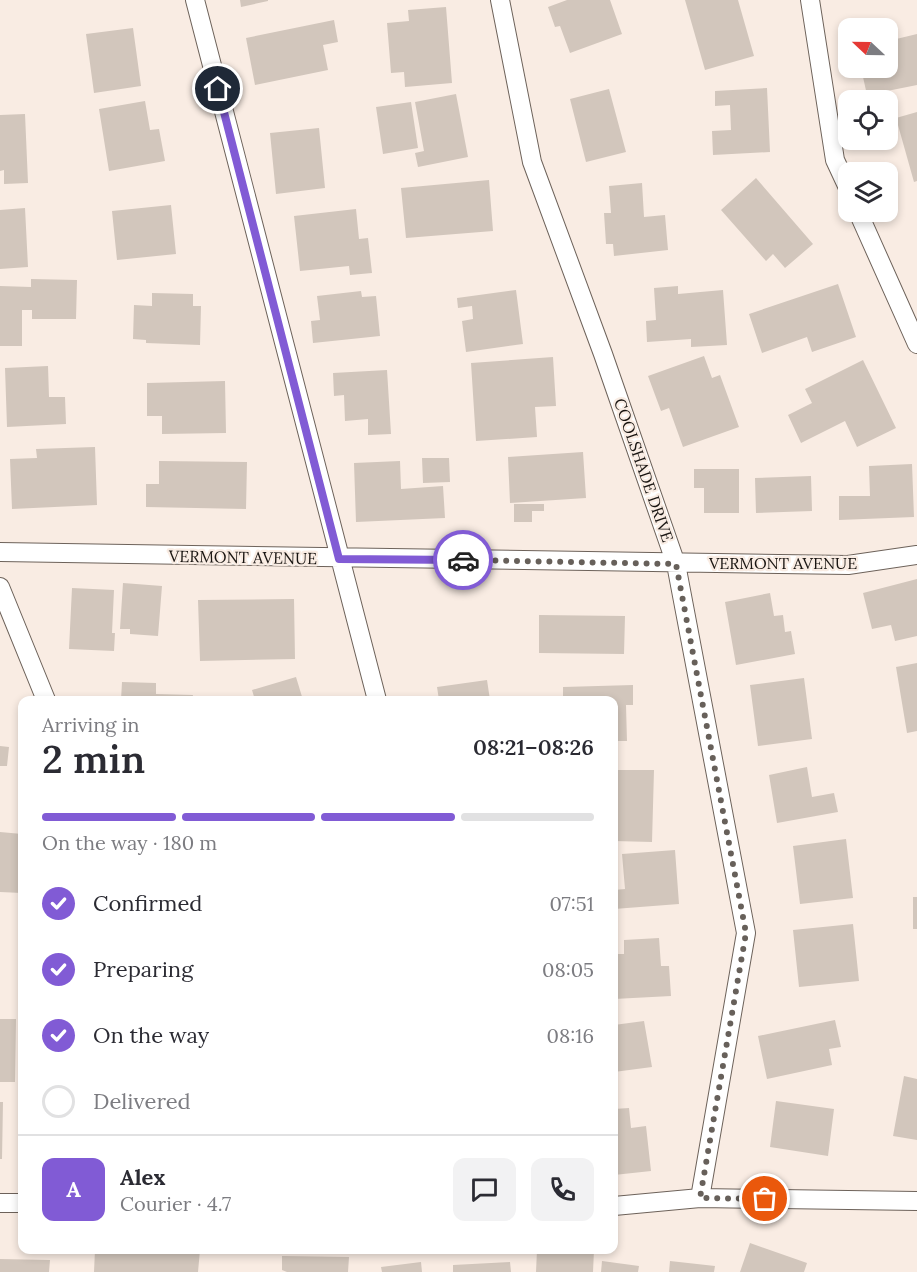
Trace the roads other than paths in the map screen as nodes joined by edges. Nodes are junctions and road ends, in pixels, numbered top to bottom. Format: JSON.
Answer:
{"nodes":[{"id":1,"x":195,"y":0,"type":"edge"},
{"id":2,"x":500,"y":0,"type":"edge"},
{"id":3,"x":810,"y":0,"type":"edge"},
{"id":4,"x":838,"y":166,"type":"edge"},
{"id":5,"x":862,"y":222,"type":"edge"},
{"id":6,"x":917,"y":344,"type":"edge"},
{"id":7,"x":0,"y":552,"type":"edge"},
{"id":8,"x":917,"y":555,"type":"edge"},
{"id":9,"x":339,"y":559,"type":"junction"},
{"id":10,"x":676,"y":564,"type":"junction"},
{"id":11,"x":0,"y":588,"type":"edge"},
{"id":12,"x":44,"y":696,"type":"edge"},
{"id":13,"x":376,"y":696,"type":"edge"},
{"id":14,"x":700,"y":1198,"type":"junction"},
{"id":15,"x":917,"y":1201,"type":"edge"},
{"id":16,"x":0,"y":1203,"type":"edge"},
{"id":17,"x":18,"y":1203,"type":"edge"},
{"id":18,"x":618,"y":1206,"type":"edge"}],
"edges":[{"from":1,"to":9,"type":"street"},
{"from":2,"to":10,"type":"street","name":"COOLSHADE DRIVE"},
{"from":3,"to":4,"type":"street"},
{"from":5,"to":6,"type":"street"},
{"from":7,"to":9,"type":"street","name":"VERMONT AVENUE"},
{"from":8,"to":10,"type":"street","name":"VERMONT AVENUE"},
{"from":9,"to":10,"type":"street","name":"VERMONT AVENUE"},
{"from":9,"to":13,"type":"street"},
{"from":10,"to":14,"type":"street","name":"COOLSHADE DRIVE"},
{"from":11,"to":12,"type":"street"},
{"from":14,"to":15,"type":"street"},
{"from":14,"to":18,"type":"street"},
{"from":16,"to":17,"type":"street"}]}
